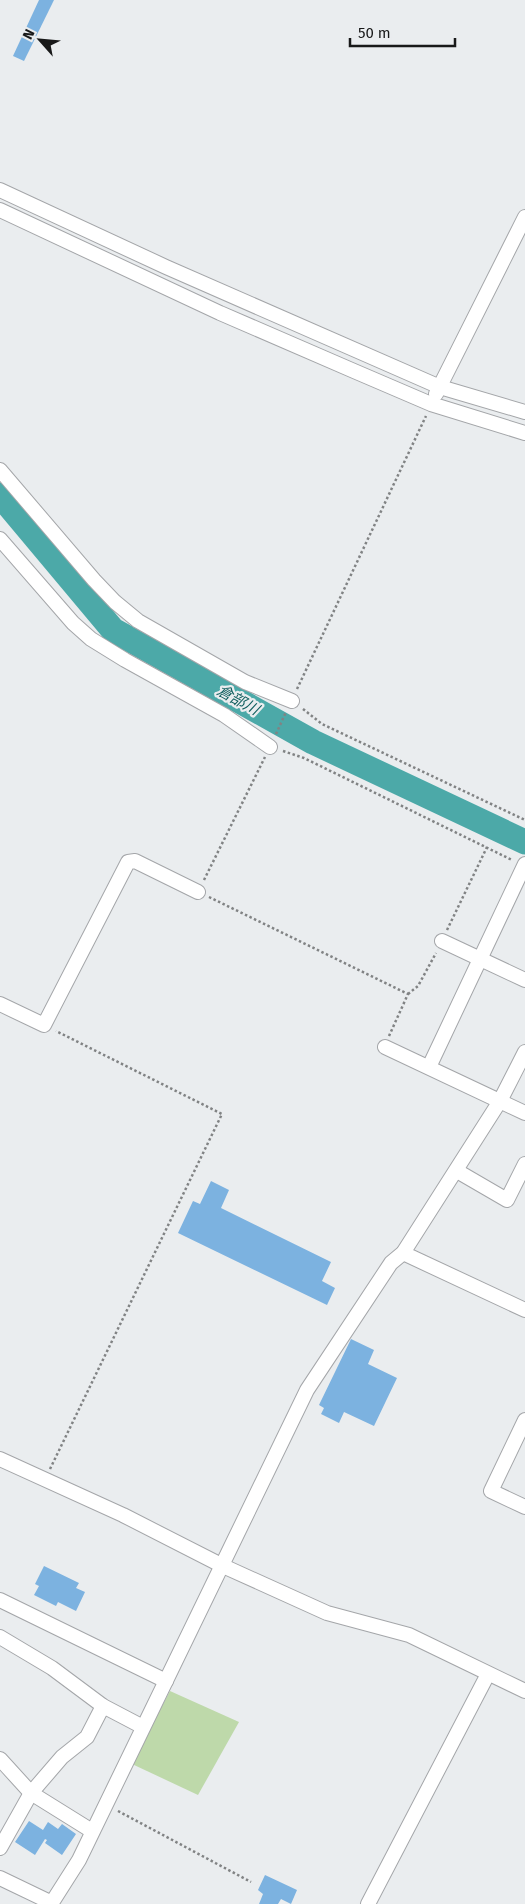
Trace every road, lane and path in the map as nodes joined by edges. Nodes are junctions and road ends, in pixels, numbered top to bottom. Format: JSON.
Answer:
{"nodes":[{"id":1,"x":0,"y":190,"type":"edge"},
{"id":2,"x":0,"y":210,"type":"edge"},
{"id":3,"x":525,"y":217,"type":"edge"},
{"id":4,"x":440,"y":387,"type":"junction"},
{"id":5,"x":431,"y":404,"type":"junction"},
{"id":6,"x":525,"y":412,"type":"edge"},
{"id":7,"x":525,"y":433,"type":"edge"},
{"id":8,"x":0,"y":470,"type":"edge"},
{"id":9,"x":0,"y":538,"type":"edge"},
{"id":10,"x":290,"y":704,"type":"junction"},
{"id":11,"x":272,"y":742,"type":"junction"},
{"id":12,"x":525,"y":820,"type":"edge"},
{"id":13,"x":486,"y":847,"type":"junction"},
{"id":14,"x":525,"y":865,"type":"edge"},
{"id":15,"x":198,"y":892,"type":"junction"},
{"id":16,"x":442,"y":942,"type":"junction"},
{"id":17,"x":480,"y":959,"type":"junction"},
{"id":18,"x":525,"y":980,"type":"edge"},
{"id":19,"x":408,"y":994,"type":"junction"},
{"id":20,"x":0,"y":1004,"type":"edge"},
{"id":21,"x":44,"y":1025,"type":"junction"},
{"id":22,"x":384,"y":1047,"type":"joint"},
{"id":23,"x":525,"y":1052,"type":"edge"},
{"id":24,"x":429,"y":1067,"type":"junction"},
{"id":25,"x":500,"y":1101,"type":"junction"},
{"id":26,"x":525,"y":1113,"type":"edge"},
{"id":27,"x":525,"y":1164,"type":"edge"},
{"id":28,"x":457,"y":1171,"type":"junction"},
{"id":29,"x":403,"y":1253,"type":"junction"},
{"id":30,"x":525,"y":1310,"type":"edge"},
{"id":31,"x":525,"y":1420,"type":"edge"},
{"id":32,"x":0,"y":1459,"type":"edge"},
{"id":33,"x":43,"y":1478,"type":"junction"},
{"id":34,"x":525,"y":1507,"type":"edge"},
{"id":35,"x":223,"y":1566,"type":"junction"},
{"id":36,"x":0,"y":1600,"type":"edge"},
{"id":37,"x":0,"y":1637,"type":"edge"},
{"id":38,"x":488,"y":1674,"type":"junction"},
{"id":39,"x":166,"y":1681,"type":"junction"},
{"id":40,"x":525,"y":1691,"type":"edge"},
{"id":41,"x":103,"y":1706,"type":"junction"},
{"id":42,"x":144,"y":1727,"type":"junction"},
{"id":43,"x":0,"y":1760,"type":"edge"},
{"id":44,"x":31,"y":1793,"type":"junction"},
{"id":45,"x":105,"y":1804,"type":"junction"},
{"id":46,"x":92,"y":1831,"type":"junction"},
{"id":47,"x":0,"y":1848,"type":"edge"},
{"id":48,"x":0,"y":1878,"type":"edge"},
{"id":49,"x":251,"y":1882,"type":"dead end"},
{"id":50,"x":52,"y":1903,"type":"edge"},
{"id":51,"x":368,"y":1904,"type":"edge"}],
"edges":[{"from":1,"to":4,"type":"street"},
{"from":2,"to":5,"type":"street"},
{"from":3,"to":4,"type":"street"},
{"from":4,"to":5,"type":"street"},
{"from":4,"to":6,"type":"street"},
{"from":5,"to":7,"type":"street"},
{"from":5,"to":10,"type":"path"},
{"from":8,"to":10,"type":"street"},
{"from":9,"to":11,"type":"street"},
{"from":10,"to":11,"type":"path"},
{"from":10,"to":12,"type":"path"},
{"from":11,"to":13,"type":"path"},
{"from":11,"to":15,"type":"path"},
{"from":13,"to":14,"type":"path"},
{"from":13,"to":16,"type":"path"},
{"from":14,"to":17,"type":"street"},
{"from":15,"to":19,"type":"path"},
{"from":15,"to":21,"type":"street"},
{"from":16,"to":17,"type":"street"},
{"from":16,"to":19,"type":"path"},
{"from":17,"to":18,"type":"street"},
{"from":17,"to":24,"type":"street"},
{"from":19,"to":22,"type":"path"},
{"from":20,"to":21,"type":"street"},
{"from":21,"to":33,"type":"path"},
{"from":22,"to":24,"type":"street"},
{"from":23,"to":25,"type":"street"},
{"from":24,"to":25,"type":"street"},
{"from":25,"to":26,"type":"street"},
{"from":25,"to":28,"type":"street"},
{"from":27,"to":28,"type":"street"},
{"from":28,"to":29,"type":"street"},
{"from":29,"to":30,"type":"street"},
{"from":29,"to":35,"type":"street"},
{"from":31,"to":34,"type":"street"},
{"from":32,"to":33,"type":"street"},
{"from":33,"to":35,"type":"street"},
{"from":35,"to":38,"type":"street"},
{"from":35,"to":39,"type":"street"},
{"from":36,"to":39,"type":"street"},
{"from":37,"to":41,"type":"street"},
{"from":38,"to":40,"type":"street"},
{"from":38,"to":51,"type":"street"},
{"from":39,"to":42,"type":"street"},
{"from":41,"to":42,"type":"street"},
{"from":41,"to":44,"type":"street"},
{"from":42,"to":45,"type":"street"},
{"from":43,"to":44,"type":"street"},
{"from":44,"to":46,"type":"street"},
{"from":44,"to":47,"type":"street"},
{"from":45,"to":46,"type":"street"},
{"from":45,"to":49,"type":"path"},
{"from":46,"to":50,"type":"street"},
{"from":48,"to":50,"type":"street"}]}
